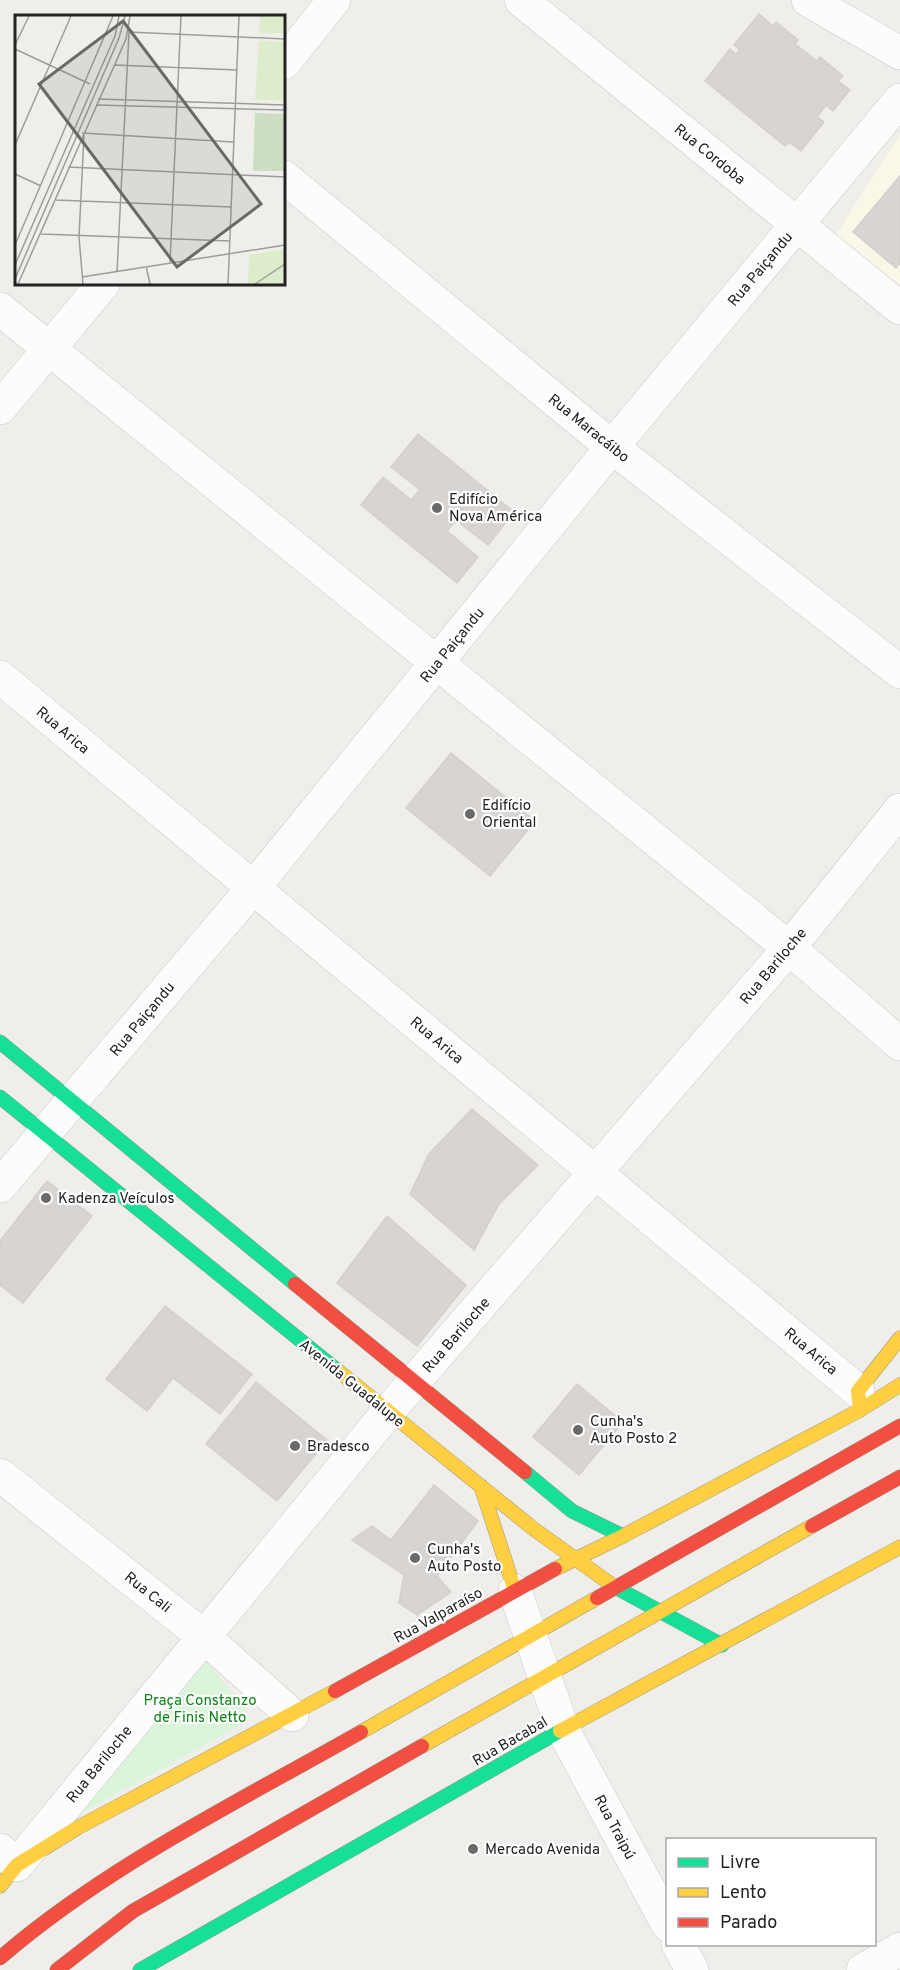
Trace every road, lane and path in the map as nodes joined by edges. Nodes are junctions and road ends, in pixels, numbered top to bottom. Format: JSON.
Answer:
{"nodes":[{"id":1,"x":334,"y":0,"type":"edge"},
{"id":2,"x":521,"y":0,"type":"edge"},
{"id":3,"x":808,"y":0,"type":"edge"},
{"id":4,"x":900,"y":53,"type":"edge"},
{"id":5,"x":285,"y":62,"type":"edge"},
{"id":6,"x":900,"y":100,"type":"edge"},
{"id":7,"x":285,"y":178,"type":"edge"},
{"id":8,"x":797,"y":225,"type":"junction"},
{"id":9,"x":102,"y":285,"type":"edge"},
{"id":10,"x":900,"y":308,"type":"edge"},
{"id":11,"x":0,"y":309,"type":"edge"},
{"id":12,"x":49,"y":349,"type":"junction"},
{"id":13,"x":0,"y":408,"type":"edge"},
{"id":14,"x":612,"y":447,"type":"junction"},
{"id":15,"x":437,"y":663,"type":"junction"},
{"id":16,"x":900,"y":672,"type":"edge"},
{"id":17,"x":0,"y":677,"type":"edge"},
{"id":18,"x":900,"y":810,"type":"edge"},
{"id":19,"x":253,"y":888,"type":"junction"},
{"id":20,"x":789,"y":948,"type":"junction"},
{"id":21,"x":0,"y":1042,"type":"edge"},
{"id":22,"x":900,"y":1044,"type":"edge"},
{"id":23,"x":0,"y":1097,"type":"edge"},
{"id":24,"x":73,"y":1100,"type":"junction"},
{"id":25,"x":44,"y":1131,"type":"junction"},
{"id":26,"x":596,"y":1172,"type":"junction"},
{"id":27,"x":0,"y":1186,"type":"edge"},
{"id":28,"x":900,"y":1338,"type":"edge"},
{"id":29,"x":415,"y":1383,"type":"junction"},
{"id":30,"x":900,"y":1385,"type":"edge"},
{"id":31,"x":859,"y":1400,"type":"junction"},
{"id":32,"x":388,"y":1412,"type":"junction"},
{"id":33,"x":900,"y":1426,"type":"edge"},
{"id":34,"x":0,"y":1474,"type":"edge"},
{"id":35,"x":900,"y":1477,"type":"edge"},
{"id":36,"x":481,"y":1485,"type":"junction"},
{"id":37,"x":623,"y":1536,"type":"junction"},
{"id":38,"x":900,"y":1547,"type":"edge"},
{"id":39,"x":575,"y":1558,"type":"junction"},
{"id":40,"x":617,"y":1588,"type":"junction"},
{"id":41,"x":515,"y":1591,"type":"junction"},
{"id":42,"x":657,"y":1611,"type":"junction"},
{"id":43,"x":531,"y":1635,"type":"junction"},
{"id":44,"x":203,"y":1636,"type":"junction"},
{"id":45,"x":722,"y":1645,"type":"junction"},
{"id":46,"x":544,"y":1677,"type":"junction"},
{"id":47,"x":292,"y":1715,"type":"junction"},
{"id":48,"x":563,"y":1730,"type":"junction"},
{"id":49,"x":6,"y":1867,"type":"edge"},
{"id":50,"x":666,"y":1921,"type":"edge"},
{"id":51,"x":679,"y":1946,"type":"edge"},
{"id":52,"x":900,"y":1949,"type":"edge"},
{"id":53,"x":0,"y":1958,"type":"edge"},
{"id":54,"x":57,"y":1970,"type":"edge"},
{"id":55,"x":140,"y":1970,"type":"edge"},
{"id":56,"x":692,"y":1970,"type":"edge"},
{"id":57,"x":863,"y":1970,"type":"edge"}],
"edges":[{"from":1,"to":5,"type":"street"},
{"from":2,"to":8,"type":"street","name":"Rua Cordoba"},
{"from":3,"to":4,"type":"street"},
{"from":6,"to":8,"type":"street","name":"Rua Paiçandu"},
{"from":7,"to":14,"type":"street","name":"Rua Maracáibo"},
{"from":8,"to":10,"type":"street","name":"Rua Cordoba"},
{"from":8,"to":14,"type":"street","name":"Rua Paiçandu"},
{"from":9,"to":12,"type":"street"},
{"from":11,"to":12,"type":"street"},
{"from":12,"to":13,"type":"street"},
{"from":12,"to":15,"type":"street"},
{"from":14,"to":15,"type":"street","name":"Rua Paiçandu"},
{"from":14,"to":16,"type":"street","name":"Rua Maracáibo"},
{"from":15,"to":19,"type":"street","name":"Rua Paiçandu"},
{"from":15,"to":20,"type":"street"},
{"from":17,"to":19,"type":"street","name":"Rua Arica"},
{"from":18,"to":20,"type":"street","name":"Rua Bariloche"},
{"from":19,"to":24,"type":"street","name":"Rua Paiçandu"},
{"from":19,"to":26,"type":"street","name":"Rua Arica"},
{"from":20,"to":22,"type":"street"},
{"from":20,"to":26,"type":"street","name":"Rua Bariloche"},
{"from":21,"to":24,"type":"street"},
{"from":23,"to":25,"type":"street","name":"Avenida Guadalupe"},
{"from":24,"to":25,"type":"street","name":"Rua Paiçandu"},
{"from":24,"to":29,"type":"street"},
{"from":25,"to":27,"type":"street","name":"Rua Paiçandu"},
{"from":25,"to":32,"type":"street","name":"Avenida Guadalupe"},
{"from":26,"to":29,"type":"street","name":"Rua Bariloche"},
{"from":26,"to":31,"type":"street","name":"Rua Arica"},
{"from":28,"to":31,"type":"street"},
{"from":29,"to":32,"type":"street","name":"Rua Bariloche"},
{"from":29,"to":37,"type":"street"},
{"from":30,"to":31,"type":"street","name":"Rua Valparaíso"},
{"from":31,"to":37,"type":"street","name":"Rua Valparaíso"},
{"from":32,"to":36,"type":"street","name":"Avenida Guadalupe"},
{"from":32,"to":44,"type":"street","name":"Rua Bariloche"},
{"from":33,"to":40,"type":"street"},
{"from":34,"to":44,"type":"street","name":"Rua Cali"},
{"from":35,"to":42,"type":"street"},
{"from":36,"to":39,"type":"street","name":"Avenida Guadalupe"},
{"from":36,"to":41,"type":"street"},
{"from":37,"to":39,"type":"street","name":"Rua Valparaíso"},
{"from":38,"to":45,"type":"street","name":"Rua Bacabal"},
{"from":39,"to":40,"type":"street","name":"Avenida Guadalupe"},
{"from":39,"to":41,"type":"street","name":"Rua Valparaíso"},
{"from":40,"to":42,"type":"street","name":"Avenida Guadalupe"},
{"from":40,"to":43,"type":"street"},
{"from":41,"to":43,"type":"street"},
{"from":41,"to":47,"type":"street","name":"Rua Valparaíso"},
{"from":42,"to":45,"type":"street","name":"Avenida Guadalupe"},
{"from":42,"to":46,"type":"street"},
{"from":43,"to":46,"type":"street"},
{"from":43,"to":53,"type":"street"},
{"from":44,"to":47,"type":"street","name":"Rua Cali"},
{"from":44,"to":49,"type":"street","name":"Rua Bariloche"},
{"from":45,"to":48,"type":"street","name":"Rua Bacabal"},
{"from":46,"to":48,"type":"street"},
{"from":46,"to":54,"type":"street"},
{"from":47,"to":49,"type":"street","name":"Rua Valparaíso"},
{"from":48,"to":50,"type":"street","name":"Rua Traipú"},
{"from":48,"to":55,"type":"street","name":"Rua Bacabal"},
{"from":51,"to":56,"type":"street"},
{"from":52,"to":57,"type":"street"}]}
